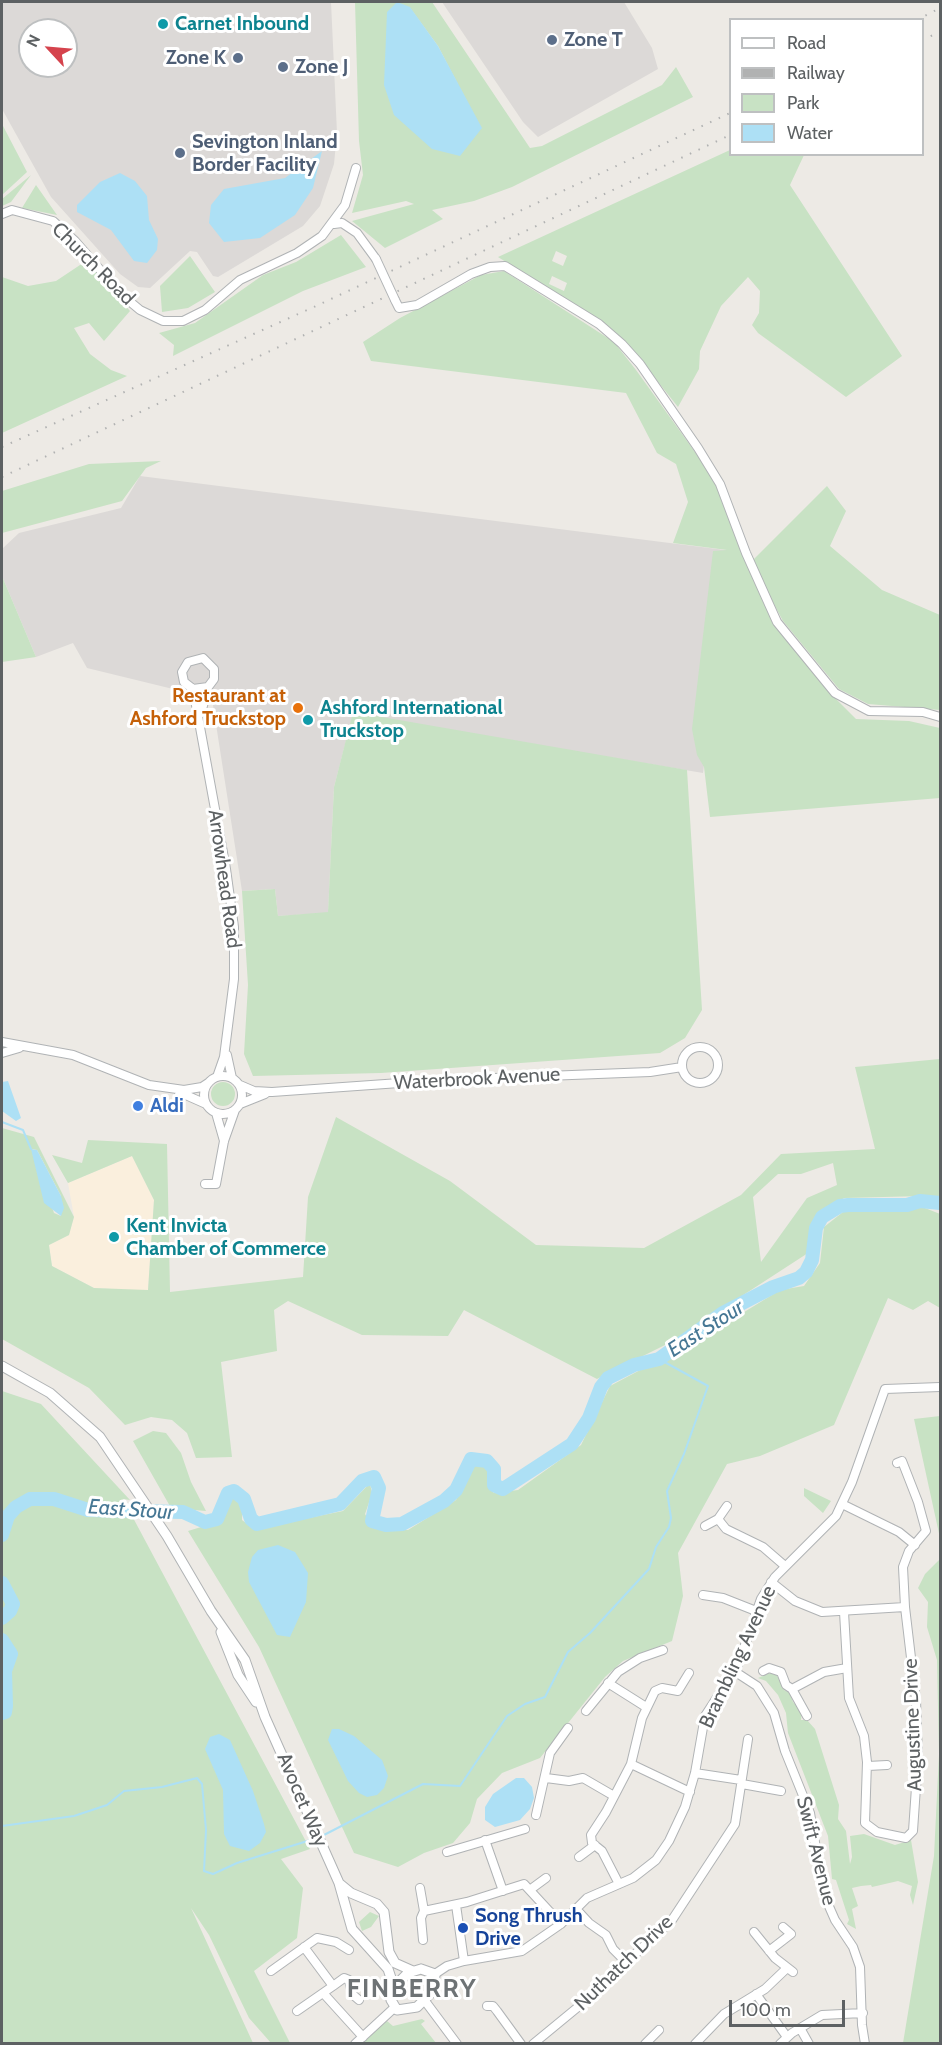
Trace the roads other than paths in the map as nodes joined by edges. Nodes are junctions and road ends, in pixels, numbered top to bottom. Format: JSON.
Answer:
{"nodes":[{"id":1,"x":356,"y":168,"type":"dead end"},
{"id":2,"x":2,"y":214,"type":"edge"},
{"id":3,"x":333,"y":224,"type":"junction"},
{"id":4,"x":208,"y":687,"type":"junction"},
{"id":5,"x":193,"y":689,"type":"junction"},
{"id":6,"x":200,"y":717,"type":"junction"},
{"id":7,"x":940,"y":717,"type":"edge"},
{"id":8,"x":227,"y":1041,"type":"junction"},
{"id":9,"x":2,"y":1042,"type":"edge"},
{"id":10,"x":21,"y":1048,"type":"junction"},
{"id":11,"x":2,"y":1053,"type":"edge"},
{"id":12,"x":682,"y":1068,"type":"junction"},
{"id":13,"x":217,"y":1077,"type":"junction"},
{"id":14,"x":232,"y":1078,"type":"junction"},
{"id":15,"x":208,"y":1083,"type":"junction"},
{"id":16,"x":240,"y":1085,"type":"junction"},
{"id":17,"x":169,"y":1089,"type":"junction"},
{"id":18,"x":272,"y":1092,"type":"junction"},
{"id":19,"x":206,"y":1104,"type":"junction"},
{"id":20,"x":238,"y":1107,"type":"junction"},
{"id":21,"x":216,"y":1113,"type":"junction"},
{"id":22,"x":224,"y":1141,"type":"junction"},
{"id":23,"x":205,"y":1184,"type":"dead end"},
{"id":24,"x":2,"y":1366,"type":"edge"},
{"id":25,"x":940,"y":1387,"type":"edge"},
{"id":26,"x":897,"y":1463,"type":"dead end"},
{"id":27,"x":843,"y":1504,"type":"junction"},
{"id":28,"x":727,"y":1506,"type":"dead end"},
{"id":29,"x":718,"y":1519,"type":"junction"},
{"id":30,"x":705,"y":1526,"type":"dead end"},
{"id":31,"x":915,"y":1545,"type":"junction"},
{"id":32,"x":785,"y":1566,"type":"junction"},
{"id":33,"x":771,"y":1582,"type":"junction"},
{"id":34,"x":702,"y":1595,"type":"dead end"},
{"id":35,"x":905,"y":1607,"type":"junction"},
{"id":36,"x":756,"y":1611,"type":"junction"},
{"id":37,"x":844,"y":1612,"type":"junction"},
{"id":38,"x":663,"y":1650,"type":"dead end"},
{"id":39,"x":847,"y":1668,"type":"junction"},
{"id":40,"x":734,"y":1671,"type":"junction"},
{"id":41,"x":763,"y":1671,"type":"dead end"},
{"id":42,"x":689,"y":1673,"type":"dead end"},
{"id":43,"x":608,"y":1683,"type":"junction"},
{"id":44,"x":792,"y":1689,"type":"junction"},
{"id":45,"x":646,"y":1707,"type":"junction"},
{"id":46,"x":586,"y":1711,"type":"dead end"},
{"id":47,"x":807,"y":1716,"type":"dead end"},
{"id":48,"x":568,"y":1728,"type":"dead end"},
{"id":49,"x":748,"y":1738,"type":"dead end"},
{"id":50,"x":631,"y":1764,"type":"junction"},
{"id":51,"x":887,"y":1765,"type":"dead end"},
{"id":52,"x":868,"y":1766,"type":"junction"},
{"id":53,"x":695,"y":1773,"type":"junction"},
{"id":54,"x":546,"y":1778,"type":"junction"},
{"id":55,"x":741,"y":1782,"type":"junction"},
{"id":56,"x":781,"y":1791,"type":"dead end"},
{"id":57,"x":690,"y":1792,"type":"junction"},
{"id":58,"x":614,"y":1796,"type":"junction"},
{"id":59,"x":536,"y":1815,"type":"dead end"},
{"id":60,"x":525,"y":1828,"type":"dead end"},
{"id":61,"x":485,"y":1840,"type":"junction"},
{"id":62,"x":595,"y":1845,"type":"junction"},
{"id":63,"x":447,"y":1852,"type":"dead end"},
{"id":64,"x":579,"y":1857,"type":"dead end"},
{"id":65,"x":546,"y":1878,"type":"dead end"},
{"id":66,"x":339,"y":1883,"type":"junction"},
{"id":67,"x":619,"y":1884,"type":"junction"},
{"id":68,"x":420,"y":1888,"type":"dead end"},
{"id":69,"x":531,"y":1889,"type":"junction"},
{"id":70,"x":503,"y":1892,"type":"junction"},
{"id":71,"x":456,"y":1905,"type":"junction"},
{"id":72,"x":576,"y":1909,"type":"junction"},
{"id":73,"x":424,"y":1911,"type":"junction"},
{"id":74,"x":561,"y":1924,"type":"junction"},
{"id":75,"x":783,"y":1927,"type":"dead end"},
{"id":76,"x":754,"y":1932,"type":"dead end"},
{"id":77,"x":423,"y":1940,"type":"dead end"},
{"id":78,"x":304,"y":1947,"type":"junction"},
{"id":79,"x":349,"y":1950,"type":"dead end"},
{"id":80,"x":769,"y":1952,"type":"junction"},
{"id":81,"x":464,"y":1960,"type":"junction"},
{"id":82,"x":626,"y":1962,"type":"junction"},
{"id":83,"x":271,"y":1971,"type":"dead end"},
{"id":84,"x":413,"y":1971,"type":"junction"},
{"id":85,"x":435,"y":1974,"type":"junction"},
{"id":86,"x":333,"y":1986,"type":"junction"},
{"id":87,"x":394,"y":1987,"type":"junction"},
{"id":88,"x":324,"y":1994,"type":"junction"},
{"id":89,"x":756,"y":1994,"type":"junction"},
{"id":90,"x":358,"y":2000,"type":"dead end"},
{"id":91,"x":425,"y":2001,"type":"junction"},
{"id":92,"x":487,"y":2006,"type":"dead end"},
{"id":93,"x":394,"y":2008,"type":"junction"},
{"id":94,"x":297,"y":2011,"type":"dead end"},
{"id":95,"x":862,"y":2013,"type":"junction"},
{"id":96,"x":800,"y":2028,"type":"junction"},
{"id":97,"x":659,"y":2030,"type":"dead end"},
{"id":98,"x":363,"y":2037,"type":"junction"},
{"id":99,"x":787,"y":2037,"type":"junction"},
{"id":100,"x":355,"y":2043,"type":"edge"},
{"id":101,"x":457,"y":2043,"type":"edge"},
{"id":102,"x":521,"y":2043,"type":"edge"},
{"id":103,"x":533,"y":2043,"type":"edge"},
{"id":104,"x":645,"y":2043,"type":"edge"},
{"id":105,"x":695,"y":2043,"type":"edge"},
{"id":106,"x":780,"y":2043,"type":"edge"},
{"id":107,"x":809,"y":2043,"type":"edge"},
{"id":108,"x":865,"y":2043,"type":"edge"}],
"edges":[{"from":1,"to":3,"type":"street","name":"Church Road"},
{"from":2,"to":3,"type":"street","name":"Church Road"},
{"from":3,"to":7,"type":"street","bridge":true},
{"from":4,"to":5,"type":"street"},
{"from":4,"to":5,"type":"street"},
{"from":4,"to":6,"type":"street","name":"Arrowhead Road"},
{"from":5,"to":6,"type":"street","name":"Arrowhead Road"},
{"from":6,"to":8,"type":"street","name":"Arrowhead Road"},
{"from":8,"to":13,"type":"street","name":"Arrowhead Road"},
{"from":8,"to":14,"type":"street","name":"Arrowhead Road"},
{"from":9,"to":10,"type":"street"},
{"from":10,"to":11,"type":"street"},
{"from":10,"to":17,"type":"street"},
{"from":12,"to":12,"type":"street"},
{"from":12,"to":18,"type":"street","name":"Waterbrook Avenue"},
{"from":13,"to":14,"type":"street"},
{"from":13,"to":15,"type":"street"},
{"from":14,"to":16,"type":"street"},
{"from":15,"to":17,"type":"street"},
{"from":15,"to":19,"type":"street"},
{"from":16,"to":18,"type":"street","name":"Waterbrook Avenue"},
{"from":16,"to":20,"type":"street"},
{"from":17,"to":19,"type":"street"},
{"from":18,"to":20,"type":"street","name":"Waterbrook Avenue"},
{"from":19,"to":21,"type":"street"},
{"from":20,"to":21,"type":"street"},
{"from":20,"to":22,"type":"street"},
{"from":21,"to":22,"type":"street"},
{"from":22,"to":23,"type":"street"},
{"from":24,"to":66,"type":"street","name":"Avocet Way"},
{"from":25,"to":27,"type":"street","name":"Brambling Avenue"},
{"from":26,"to":31,"type":"street","name":"Augustine Drive"},
{"from":27,"to":31,"type":"street"},
{"from":27,"to":32,"type":"street","name":"Brambling Avenue"},
{"from":28,"to":29,"type":"street"},
{"from":29,"to":30,"type":"street"},
{"from":29,"to":32,"type":"street"},
{"from":31,"to":35,"type":"street","name":"Augustine Drive"},
{"from":32,"to":33,"type":"street","name":"Brambling Avenue"},
{"from":33,"to":36,"type":"street","name":"Brambling Avenue"},
{"from":33,"to":37,"type":"street"},
{"from":34,"to":36,"type":"street"},
{"from":35,"to":37,"type":"street"},
{"from":35,"to":52,"type":"street","name":"Augustine Drive"},
{"from":36,"to":40,"type":"street","name":"Brambling Avenue"},
{"from":37,"to":39,"type":"street","name":"Augustine Drive"},
{"from":38,"to":43,"type":"street"},
{"from":39,"to":44,"type":"street"},
{"from":39,"to":52,"type":"street","name":"Augustine Drive"},
{"from":40,"to":53,"type":"street","name":"Brambling Avenue"},
{"from":40,"to":95,"type":"street","name":"Swift Avenue"},
{"from":41,"to":44,"type":"street"},
{"from":42,"to":45,"type":"street"},
{"from":43,"to":45,"type":"street"},
{"from":43,"to":46,"type":"street"},
{"from":44,"to":47,"type":"street"},
{"from":45,"to":50,"type":"street"},
{"from":48,"to":54,"type":"street"},
{"from":49,"to":55,"type":"street","name":"Nuthatch Drive"},
{"from":50,"to":57,"type":"street"},
{"from":50,"to":58,"type":"street"},
{"from":51,"to":52,"type":"street","name":"Augustine Drive"},
{"from":53,"to":55,"type":"street"},
{"from":53,"to":57,"type":"street","name":"Brambling Avenue"},
{"from":54,"to":58,"type":"street"},
{"from":54,"to":59,"type":"street"},
{"from":55,"to":56,"type":"street"},
{"from":55,"to":82,"type":"street","name":"Nuthatch Drive"},
{"from":57,"to":67,"type":"street","name":"Brambling Avenue"},
{"from":58,"to":62,"type":"street"},
{"from":60,"to":61,"type":"street"},
{"from":61,"to":63,"type":"street"},
{"from":61,"to":70,"type":"street"},
{"from":62,"to":64,"type":"street"},
{"from":62,"to":67,"type":"street"},
{"from":65,"to":69,"type":"street"},
{"from":66,"to":84,"type":"street"},
{"from":66,"to":87,"type":"street","name":"Avocet Way"},
{"from":67,"to":72,"type":"street","name":"Brambling Avenue"},
{"from":68,"to":73,"type":"street"},
{"from":69,"to":70,"type":"street"},
{"from":69,"to":74,"type":"street"},
{"from":70,"to":71,"type":"street"},
{"from":71,"to":73,"type":"street"},
{"from":71,"to":81,"type":"street"},
{"from":72,"to":74,"type":"street","name":"Brambling Avenue"},
{"from":72,"to":82,"type":"street"},
{"from":73,"to":77,"type":"street"},
{"from":74,"to":81,"type":"street","name":"Brambling Avenue"},
{"from":75,"to":80,"type":"street"},
{"from":76,"to":80,"type":"street"},
{"from":78,"to":79,"type":"street"},
{"from":78,"to":83,"type":"street"},
{"from":78,"to":86,"type":"street"},
{"from":80,"to":89,"type":"street"},
{"from":81,"to":85,"type":"street","name":"Brambling Avenue"},
{"from":82,"to":103,"type":"street","name":"Nuthatch Drive"},
{"from":84,"to":85,"type":"street"},
{"from":84,"to":87,"type":"street"},
{"from":85,"to":91,"type":"street"},
{"from":86,"to":88,"type":"street"},
{"from":86,"to":90,"type":"street"},
{"from":87,"to":93,"type":"street"},
{"from":88,"to":94,"type":"street"},
{"from":88,"to":98,"type":"street"},
{"from":89,"to":99,"type":"street"},
{"from":89,"to":105,"type":"street"},
{"from":91,"to":93,"type":"street"},
{"from":91,"to":101,"type":"street"},
{"from":92,"to":102,"type":"street"},
{"from":93,"to":98,"type":"street"},
{"from":95,"to":96,"type":"street"},
{"from":95,"to":108,"type":"street","name":"Swift Avenue"},
{"from":96,"to":99,"type":"street"},
{"from":96,"to":107,"type":"street"},
{"from":97,"to":104,"type":"street"},
{"from":98,"to":100,"type":"street"},
{"from":99,"to":106,"type":"street"}]}
